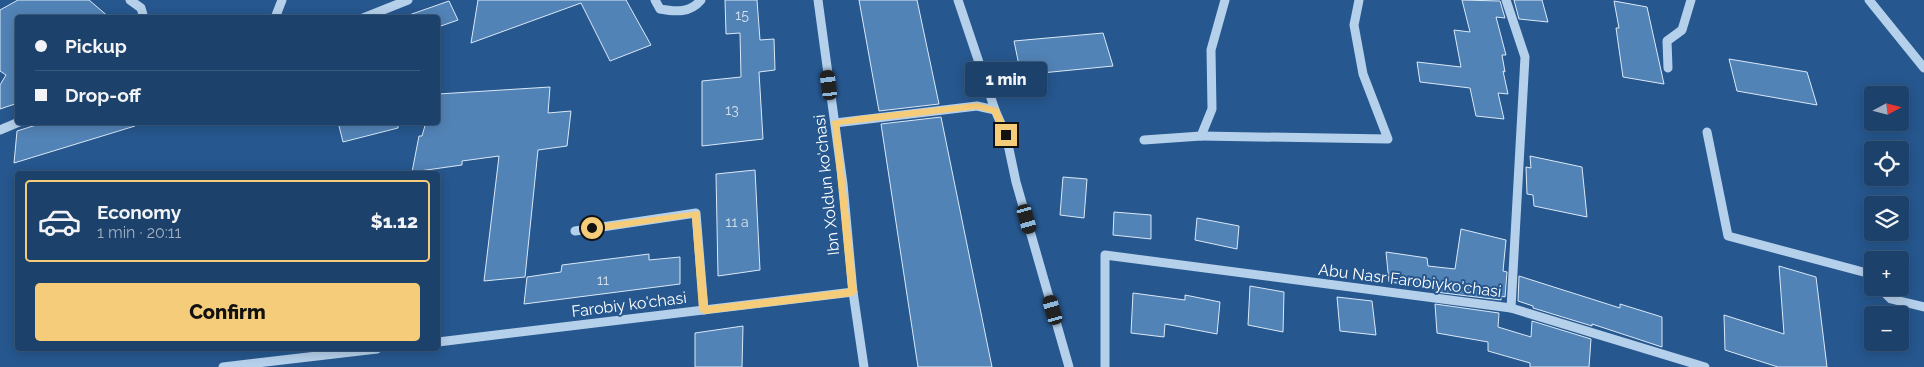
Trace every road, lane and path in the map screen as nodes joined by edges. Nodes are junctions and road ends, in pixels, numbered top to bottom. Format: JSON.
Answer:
{"nodes":[{"id":1,"x":130,"y":0,"type":"edge"},
{"id":2,"x":282,"y":0,"type":"edge"},
{"id":3,"x":408,"y":0,"type":"edge"},
{"id":4,"x":654,"y":0,"type":"edge"},
{"id":5,"x":701,"y":0,"type":"edge"},
{"id":6,"x":818,"y":0,"type":"edge"},
{"id":7,"x":958,"y":0,"type":"edge"},
{"id":8,"x":1225,"y":0,"type":"edge"},
{"id":9,"x":1358,"y":0,"type":"edge"},
{"id":10,"x":1506,"y":0,"type":"edge"},
{"id":11,"x":1691,"y":0,"type":"edge"},
{"id":12,"x":1869,"y":0,"type":"edge"},
{"id":13,"x":143,"y":15,"type":"edge"},
{"id":14,"x":276,"y":15,"type":"edge"},
{"id":15,"x":370,"y":15,"type":"edge"},
{"id":16,"x":1668,"y":68,"type":"dead end"},
{"id":17,"x":1924,"y":68,"type":"edge"},
{"id":18,"x":995,"y":110,"type":"junction"},
{"id":19,"x":834,"y":123,"type":"junction"},
{"id":20,"x":15,"y":124,"type":"edge"},
{"id":21,"x":0,"y":130,"type":"edge"},
{"id":22,"x":1707,"y":132,"type":"dead end"},
{"id":23,"x":1201,"y":136,"type":"junction"},
{"id":24,"x":1144,"y":140,"type":"dead end"},
{"id":25,"x":575,"y":231,"type":"dead end"},
{"id":26,"x":1864,"y":272,"type":"edge"},
{"id":27,"x":853,"y":292,"type":"junction"},
{"id":28,"x":1888,"y":296,"type":"edge"},
{"id":29,"x":1924,"y":306,"type":"edge"},
{"id":30,"x":1511,"y":308,"type":"junction"},
{"id":31,"x":704,"y":310,"type":"junction"},
{"id":32,"x":440,"y":342,"type":"edge"},
{"id":33,"x":360,"y":351,"type":"edge"},
{"id":34,"x":223,"y":367,"type":"edge"},
{"id":35,"x":864,"y":367,"type":"edge"},
{"id":36,"x":1069,"y":367,"type":"edge"},
{"id":37,"x":1105,"y":367,"type":"edge"},
{"id":38,"x":1705,"y":367,"type":"edge"}],
"edges":[{"from":1,"to":13,"type":"street"},
{"from":2,"to":14,"type":"street"},
{"from":3,"to":15,"type":"street"},
{"from":4,"to":5,"type":"street"},
{"from":6,"to":19,"type":"street","name":"Ibn Xoldun ko'chasi"},
{"from":7,"to":18,"type":"street"},
{"from":8,"to":23,"type":"street"},
{"from":9,"to":23,"type":"street"},
{"from":10,"to":30,"type":"street"},
{"from":11,"to":16,"type":"street"},
{"from":12,"to":17,"type":"street"},
{"from":18,"to":19,"type":"street"},
{"from":18,"to":36,"type":"street"},
{"from":19,"to":27,"type":"street","name":"Ibn Xoldun ko'chasi"},
{"from":20,"to":21,"type":"street"},
{"from":22,"to":26,"type":"street"},
{"from":23,"to":24,"type":"street"},
{"from":25,"to":31,"type":"street"},
{"from":27,"to":31,"type":"street","name":"Farobiy ko'chasi"},
{"from":27,"to":35,"type":"street","name":"Ibn Xoldun ko'chasi"},
{"from":28,"to":29,"type":"street"},
{"from":30,"to":37,"type":"street","name":"Abu Nasr Farobiyko'chasi"},
{"from":30,"to":38,"type":"street","name":"Abu Nasr Farobiyko'chasi"},
{"from":31,"to":32,"type":"street","name":"Farobiy ko'chasi"},
{"from":33,"to":34,"type":"street"}]}
